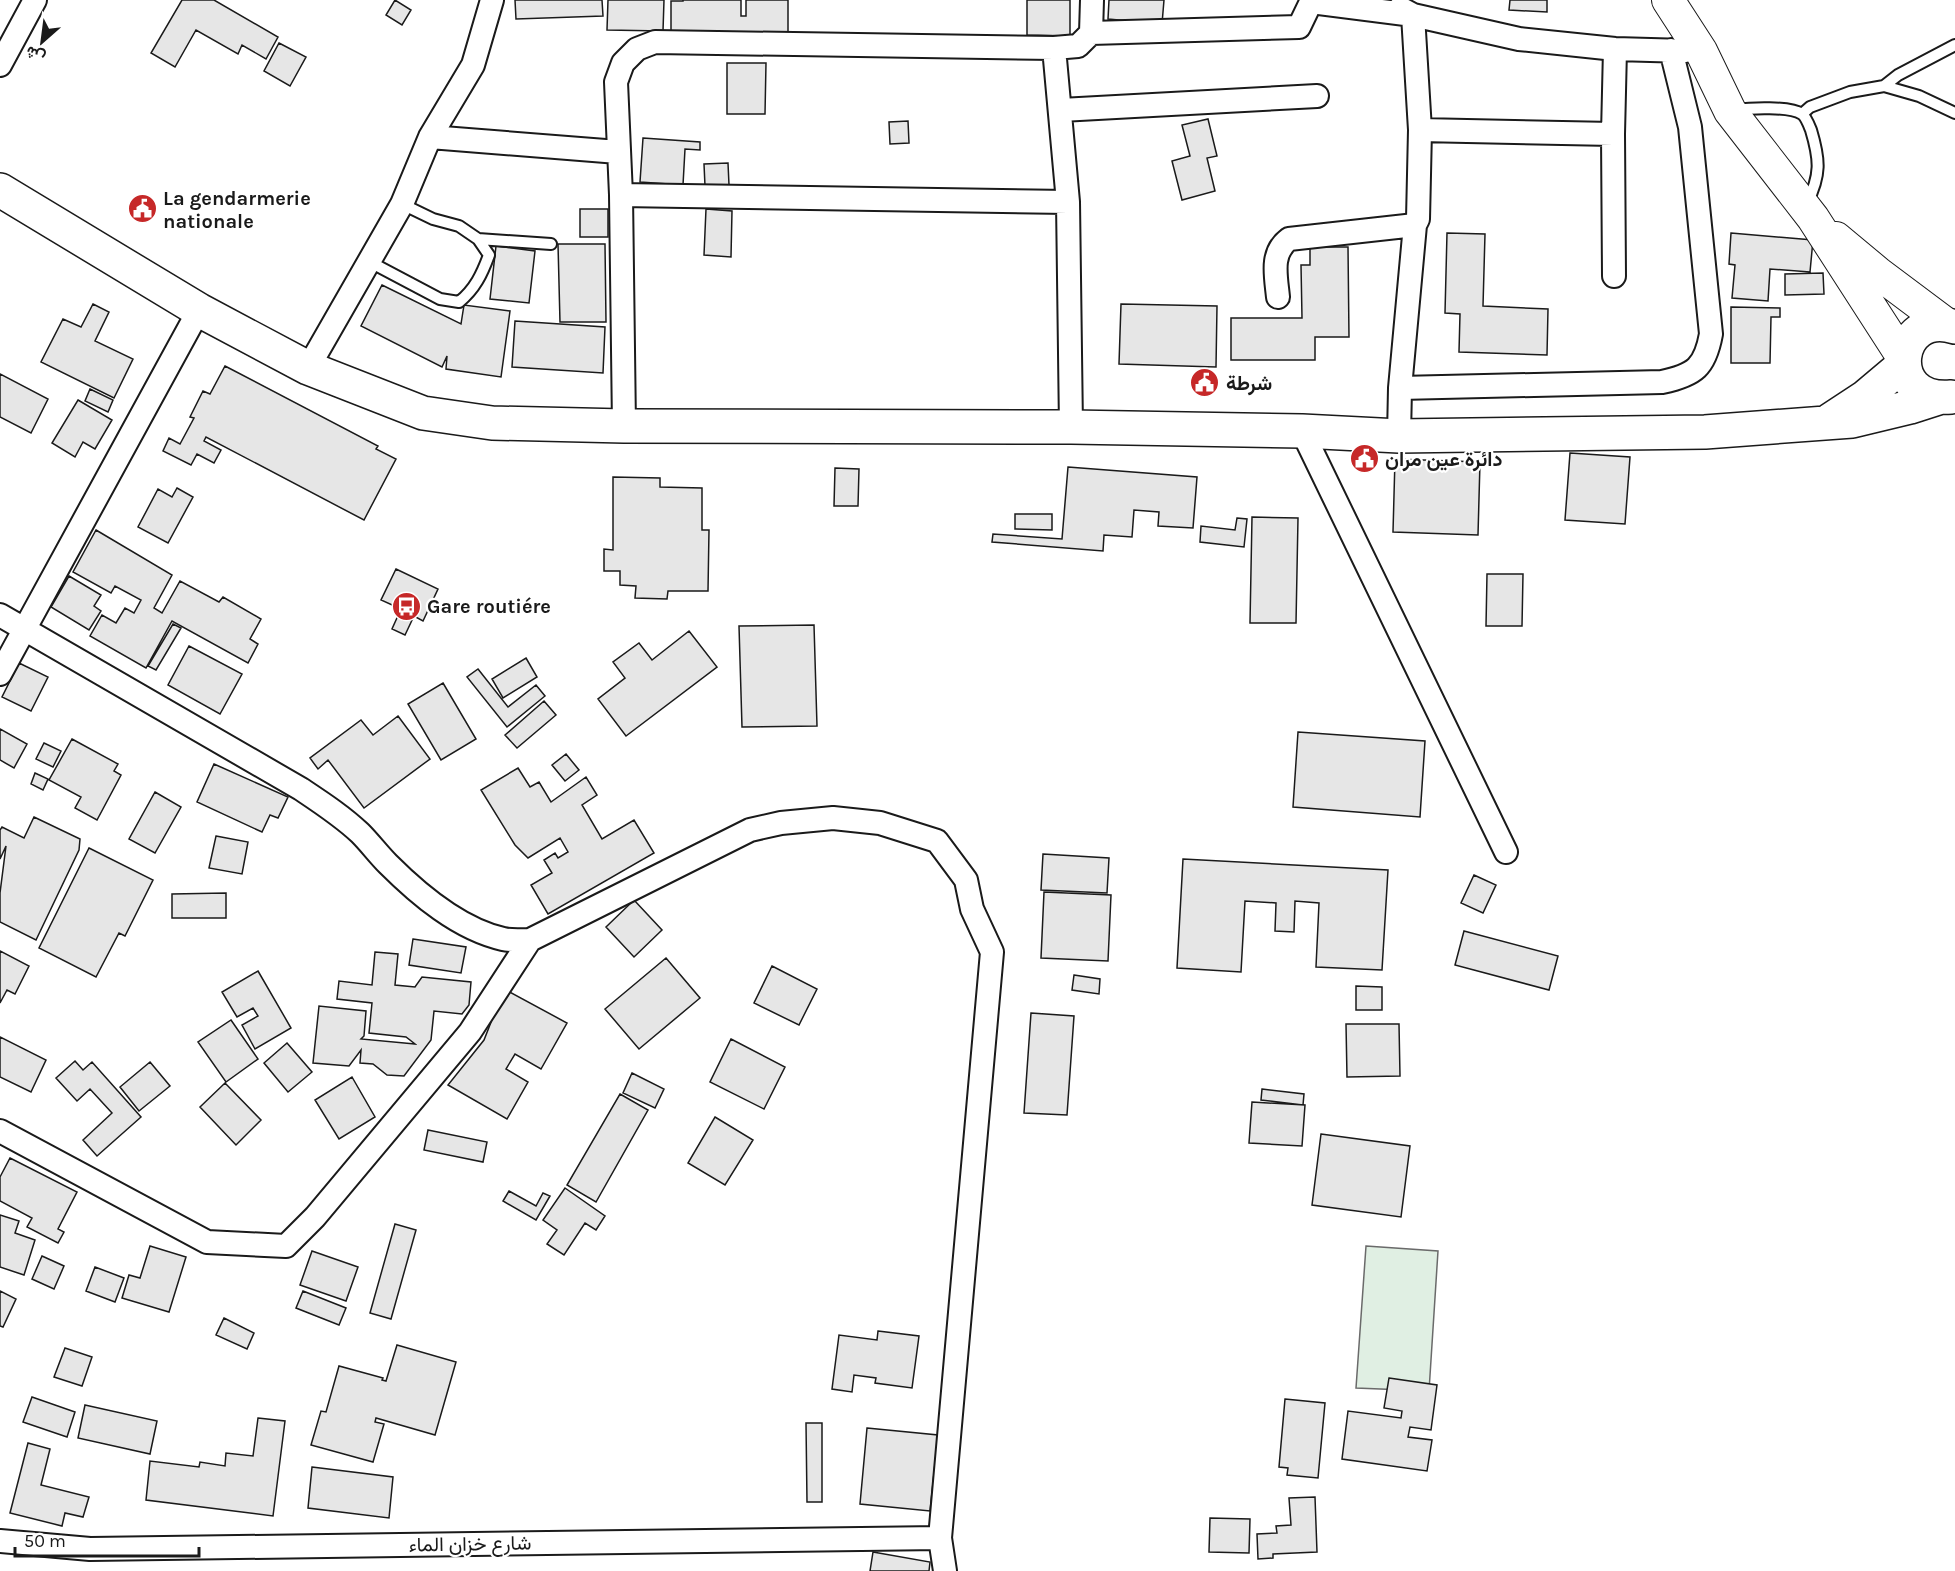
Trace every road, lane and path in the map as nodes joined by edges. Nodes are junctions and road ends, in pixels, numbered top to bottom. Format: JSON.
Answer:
{"nodes":[{"id":1,"x":35,"y":0,"type":"edge"},
{"id":2,"x":492,"y":0,"type":"edge"},
{"id":3,"x":1092,"y":0,"type":"edge"},
{"id":4,"x":1385,"y":0,"type":"edge"},
{"id":5,"x":1668,"y":0,"type":"edge"},
{"id":6,"x":1311,"y":1,"type":"edge"},
{"id":7,"x":1413,"y":15,"type":"junction"},
{"id":8,"x":1091,"y":33,"type":"junction"},
{"id":9,"x":6,"y":41,"type":"edge"},
{"id":10,"x":1955,"y":45,"type":"edge"},
{"id":11,"x":1054,"y":48,"type":"junction"},
{"id":12,"x":1615,"y":49,"type":"junction"},
{"id":13,"x":1686,"y":51,"type":"junction"},
{"id":14,"x":0,"y":65,"type":"edge"},
{"id":15,"x":1884,"y":86,"type":"junction"},
{"id":16,"x":1317,"y":96,"type":"dead end"},
{"id":17,"x":1061,"y":110,"type":"junction"},
{"id":18,"x":1730,"y":111,"type":"junction"},
{"id":19,"x":1955,"y":113,"type":"edge"},
{"id":20,"x":1802,"y":114,"type":"junction"},
{"id":21,"x":1420,"y":130,"type":"junction"},
{"id":22,"x":1613,"y":134,"type":"junction"},
{"id":23,"x":430,"y":137,"type":"junction"},
{"id":24,"x":618,"y":152,"type":"junction"},
{"id":25,"x":0,"y":190,"type":"edge"},
{"id":26,"x":621,"y":195,"type":"junction"},
{"id":27,"x":1068,"y":202,"type":"junction"},
{"id":28,"x":402,"y":204,"type":"junction"},
{"id":29,"x":1809,"y":213,"type":"junction"},
{"id":30,"x":1415,"y":225,"type":"junction"},
{"id":31,"x":478,"y":239,"type":"junction"},
{"id":32,"x":551,"y":244,"type":"dead end"},
{"id":33,"x":370,"y":262,"type":"junction"},
{"id":34,"x":1614,"y":276,"type":"dead end"},
{"id":35,"x":1278,"y":297,"type":"dead end"},
{"id":36,"x":199,"y":310,"type":"junction"},
{"id":37,"x":1951,"y":325,"type":"edge"},
{"id":38,"x":1903,"y":362,"type":"junction"},
{"id":39,"x":308,"y":368,"type":"junction"},
{"id":40,"x":1400,"y":388,"type":"junction"},
{"id":41,"x":1950,"y":398,"type":"edge"},
{"id":42,"x":1823,"y":424,"type":"junction"},
{"id":43,"x":624,"y":426,"type":"junction"},
{"id":44,"x":1071,"y":427,"type":"junction"},
{"id":45,"x":1302,"y":431,"type":"junction"},
{"id":46,"x":1399,"y":436,"type":"junction"},
{"id":47,"x":0,"y":615,"type":"edge"},
{"id":48,"x":24,"y":629,"type":"junction"},
{"id":49,"x":0,"y":674,"type":"edge"},
{"id":50,"x":1506,"y":852,"type":"dead end"},
{"id":51,"x":530,"y":940,"type":"junction"},
{"id":52,"x":0,"y":1131,"type":"edge"},
{"id":53,"x":940,"y":1539,"type":"junction"},
{"id":54,"x":0,"y":1541,"type":"edge"},
{"id":55,"x":945,"y":1571,"type":"edge"}],
"edges":[{"from":1,"to":9,"type":"street"},
{"from":2,"to":23,"type":"street"},
{"from":3,"to":8,"type":"street"},
{"from":4,"to":7,"type":"street"},
{"from":5,"to":13,"type":"main road"},
{"from":6,"to":7,"type":"street"},
{"from":6,"to":8,"type":"street"},
{"from":7,"to":12,"type":"street"},
{"from":7,"to":21,"type":"street"},
{"from":8,"to":11,"type":"street"},
{"from":9,"to":14,"type":"street"},
{"from":10,"to":15,"type":"lane"},
{"from":11,"to":17,"type":"street"},
{"from":11,"to":24,"type":"street"},
{"from":12,"to":13,"type":"street"},
{"from":12,"to":22,"type":"street"},
{"from":13,"to":18,"type":"main road"},
{"from":13,"to":40,"type":"street"},
{"from":15,"to":19,"type":"lane"},
{"from":15,"to":20,"type":"lane"},
{"from":16,"to":17,"type":"street"},
{"from":17,"to":27,"type":"street"},
{"from":18,"to":20,"type":"lane"},
{"from":18,"to":29,"type":"main road"},
{"from":20,"to":29,"type":"lane"},
{"from":21,"to":22,"type":"street"},
{"from":21,"to":30,"type":"street"},
{"from":22,"to":34,"type":"street"},
{"from":23,"to":24,"type":"street"},
{"from":23,"to":28,"type":"street"},
{"from":24,"to":26,"type":"street"},
{"from":25,"to":36,"type":"main road"},
{"from":26,"to":27,"type":"street"},
{"from":26,"to":43,"type":"street"},
{"from":27,"to":44,"type":"street"},
{"from":28,"to":31,"type":"lane"},
{"from":28,"to":33,"type":"street"},
{"from":29,"to":37,"type":"main road"},
{"from":29,"to":38,"type":"main road"},
{"from":30,"to":35,"type":"street"},
{"from":30,"to":40,"type":"street"},
{"from":31,"to":32,"type":"lane"},
{"from":31,"to":33,"type":"lane"},
{"from":33,"to":39,"type":"street"},
{"from":36,"to":39,"type":"main road"},
{"from":36,"to":48,"type":"street"},
{"from":37,"to":38,"type":"main road"},
{"from":38,"to":41,"type":"main road"},
{"from":38,"to":42,"type":"main road"},
{"from":39,"to":43,"type":"main road"},
{"from":40,"to":46,"type":"street"},
{"from":41,"to":42,"type":"main road"},
{"from":42,"to":46,"type":"main road"},
{"from":43,"to":44,"type":"main road"},
{"from":44,"to":45,"type":"main road"},
{"from":45,"to":46,"type":"main road"},
{"from":45,"to":50,"type":"street"},
{"from":47,"to":48,"type":"street"},
{"from":48,"to":49,"type":"street"},
{"from":48,"to":51,"type":"street"},
{"from":51,"to":52,"type":"street"},
{"from":51,"to":53,"type":"street"},
{"from":53,"to":54,"type":"street","name":"شارع خزان الماء"},
{"from":53,"to":55,"type":"street"}]}
